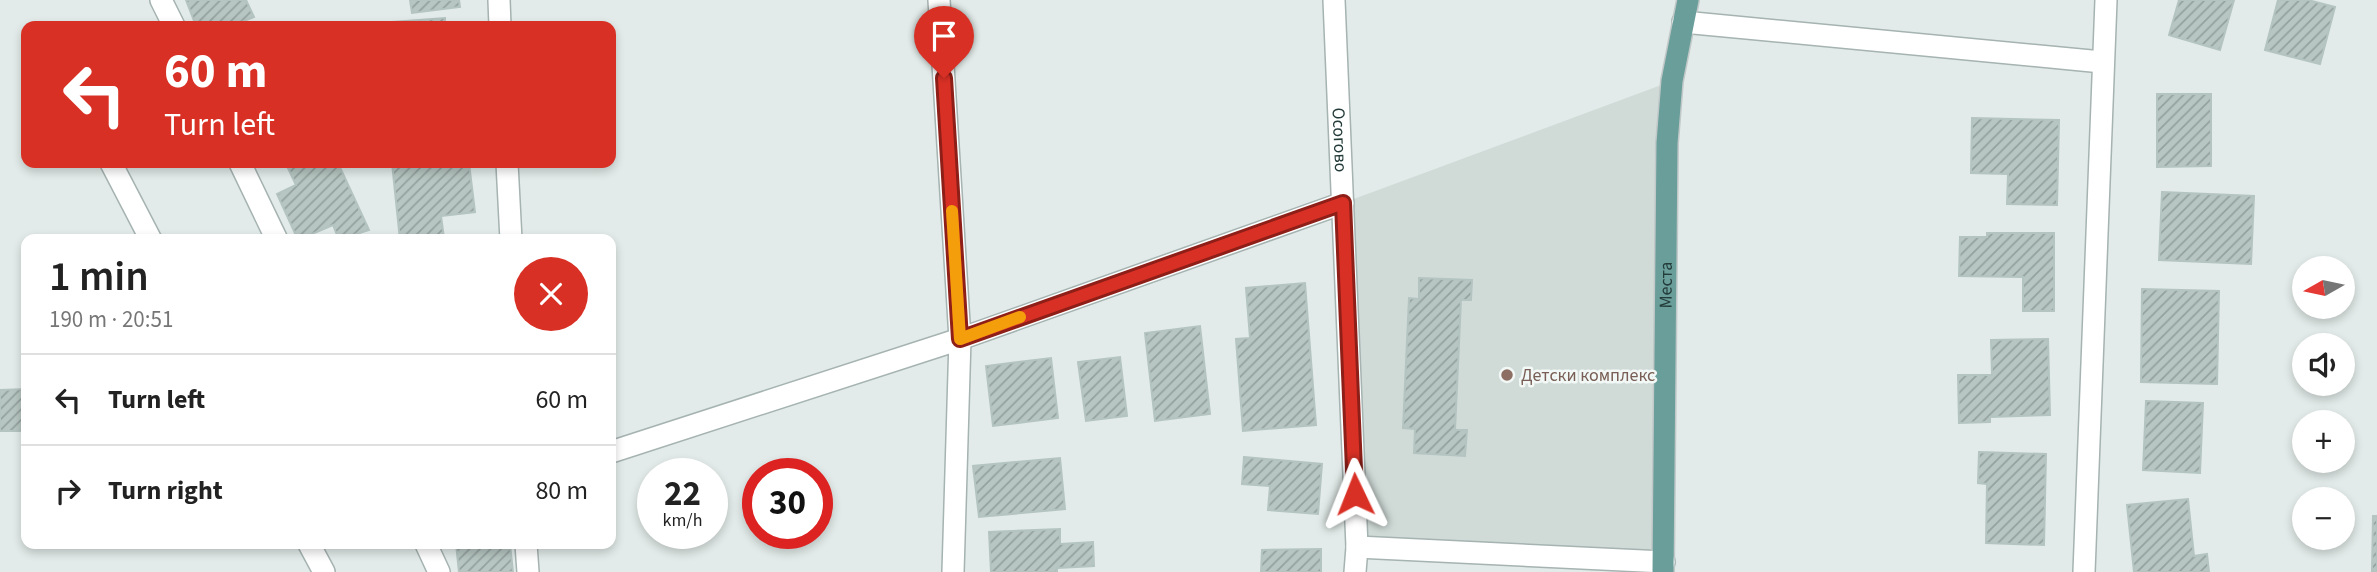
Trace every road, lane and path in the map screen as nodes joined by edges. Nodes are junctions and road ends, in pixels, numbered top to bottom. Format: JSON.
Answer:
{"nodes":[{"id":1,"x":161,"y":0,"type":"edge"},
{"id":2,"x":499,"y":0,"type":"edge"},
{"id":3,"x":939,"y":0,"type":"edge"},
{"id":4,"x":1334,"y":0,"type":"edge"},
{"id":5,"x":1688,"y":0,"type":"edge"},
{"id":6,"x":2106,"y":0,"type":"edge"},
{"id":7,"x":172,"y":21,"type":"edge"},
{"id":8,"x":500,"y":21,"type":"edge"},
{"id":9,"x":1683,"y":22,"type":"junction"},
{"id":10,"x":2102,"y":62,"type":"junction"},
{"id":11,"x":114,"y":168,"type":"edge"},
{"id":12,"x":242,"y":168,"type":"edge"},
{"id":13,"x":507,"y":168,"type":"edge"},
{"id":14,"x":1343,"y":203,"type":"junction"},
{"id":15,"x":148,"y":234,"type":"edge"},
{"id":16,"x":274,"y":234,"type":"edge"},
{"id":17,"x":511,"y":234,"type":"edge"},
{"id":18,"x":960,"y":339,"type":"junction"},
{"id":19,"x":616,"y":450,"type":"edge"},
{"id":20,"x":1357,"y":547,"type":"junction"},
{"id":21,"x":312,"y":549,"type":"edge"},
{"id":22,"x":428,"y":549,"type":"edge"},
{"id":23,"x":526,"y":549,"type":"edge"},
{"id":24,"x":1664,"y":567,"type":"edge"},
{"id":25,"x":324,"y":572,"type":"edge"},
{"id":26,"x":439,"y":572,"type":"edge"},
{"id":27,"x":528,"y":572,"type":"edge"},
{"id":28,"x":953,"y":572,"type":"edge"},
{"id":29,"x":1356,"y":572,"type":"edge"},
{"id":30,"x":2084,"y":572,"type":"edge"}],
"edges":[{"from":1,"to":7,"type":"street"},
{"from":2,"to":8,"type":"street"},
{"from":3,"to":18,"type":"street"},
{"from":4,"to":14,"type":"street","name":"Осогово"},
{"from":5,"to":9,"type":"main road","name":"Места"},
{"from":6,"to":10,"type":"street"},
{"from":9,"to":10,"type":"street"},
{"from":9,"to":24,"type":"main road","name":"Места"},
{"from":10,"to":30,"type":"street"},
{"from":11,"to":15,"type":"street"},
{"from":12,"to":16,"type":"street"},
{"from":13,"to":17,"type":"street"},
{"from":14,"to":18,"type":"street"},
{"from":14,"to":20,"type":"street","name":"Осогово"},
{"from":18,"to":19,"type":"street"},
{"from":18,"to":28,"type":"street"},
{"from":20,"to":24,"type":"street"},
{"from":20,"to":29,"type":"street","name":"Осогово"},
{"from":21,"to":25,"type":"street"},
{"from":22,"to":26,"type":"street"},
{"from":23,"to":27,"type":"street"}]}
